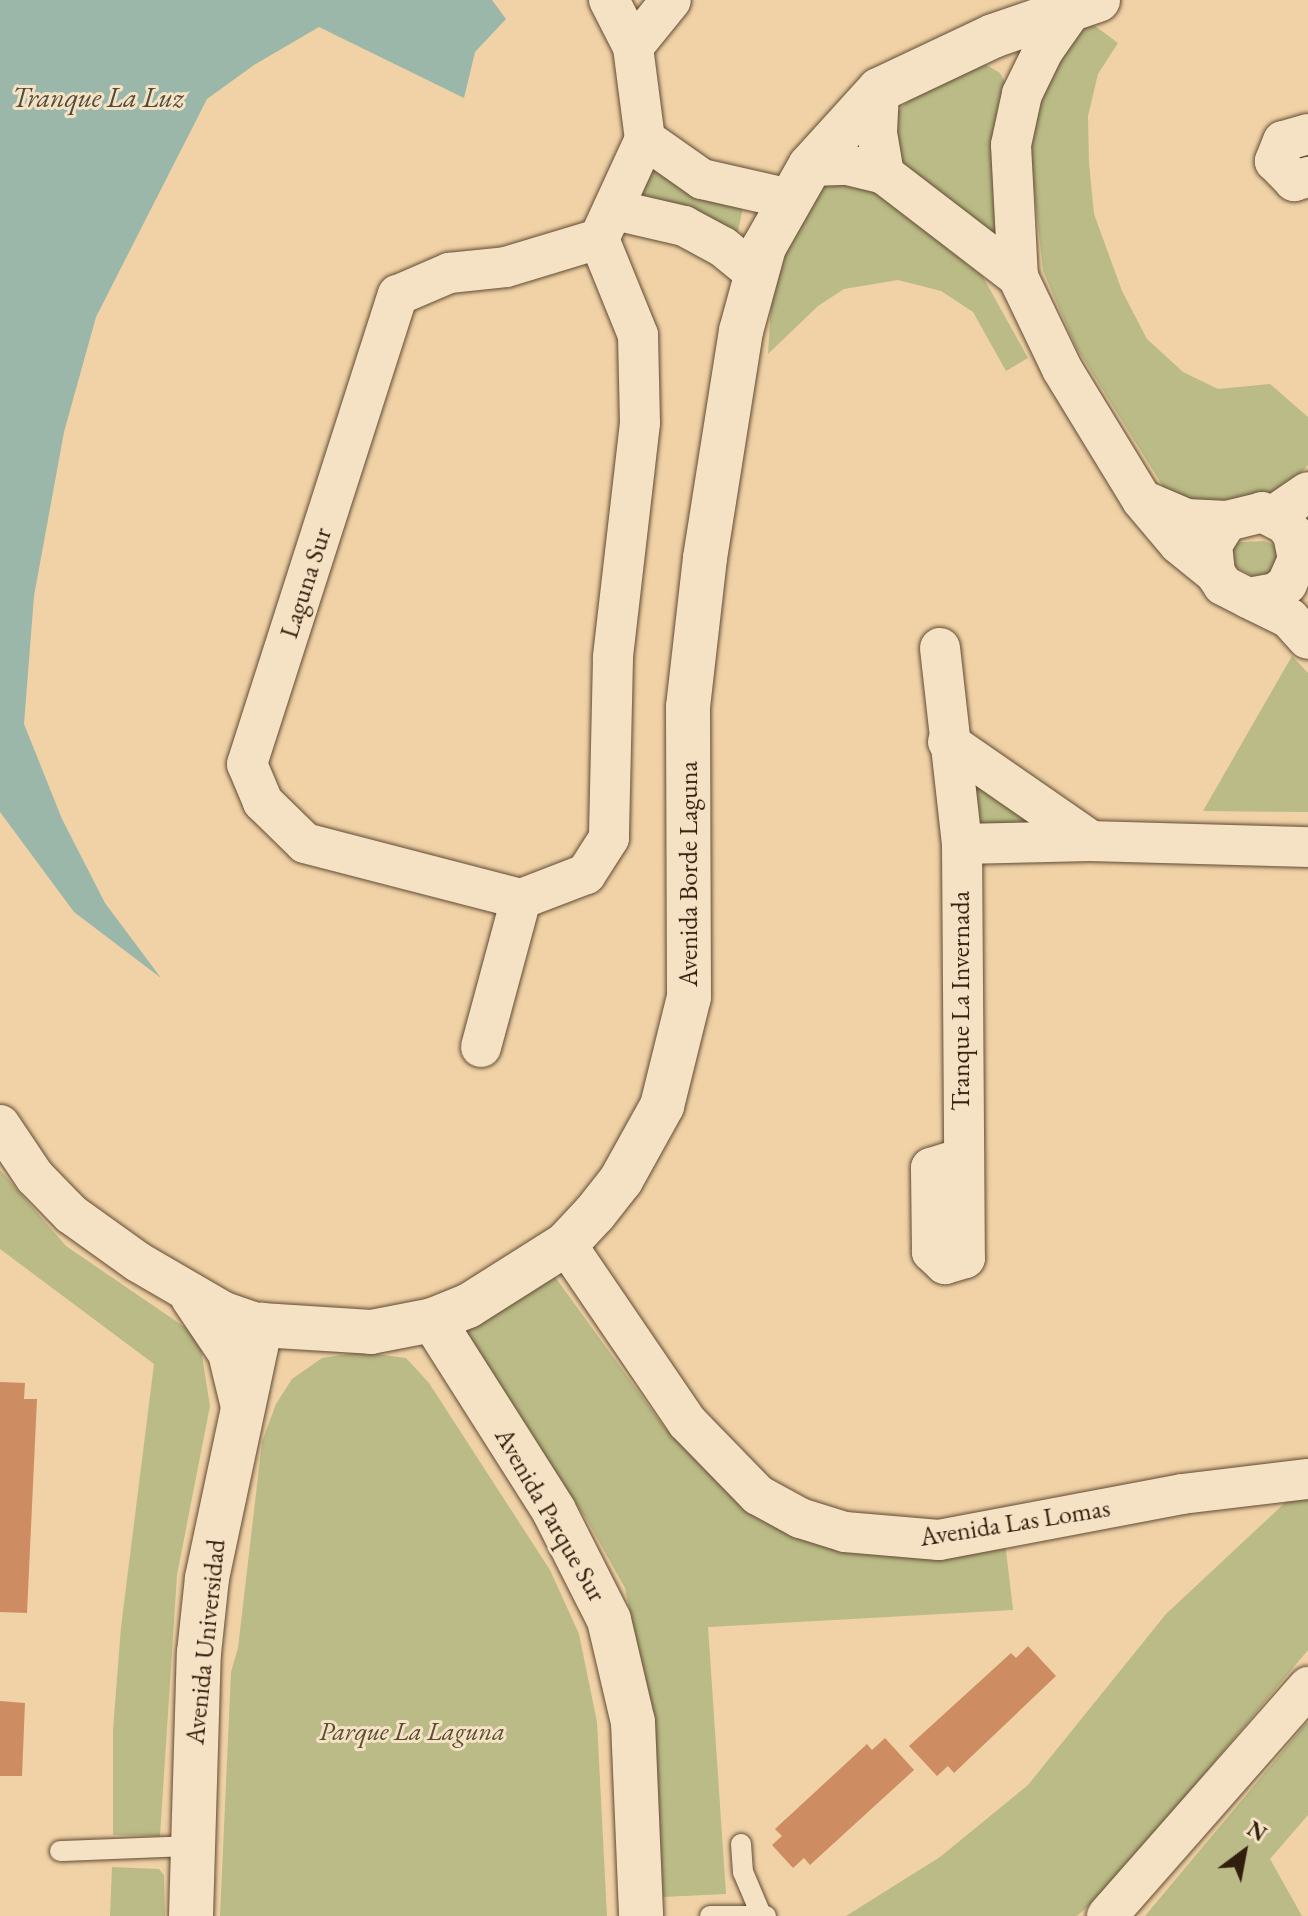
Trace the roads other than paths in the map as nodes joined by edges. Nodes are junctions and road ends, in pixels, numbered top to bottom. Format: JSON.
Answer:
{"nodes":[{"id":1,"x":609,"y":0,"type":"edge"},
{"id":2,"x":671,"y":0,"type":"edge"},
{"id":3,"x":1084,"y":5,"type":"edge"},
{"id":4,"x":993,"y":36,"type":"junction"},
{"id":5,"x":633,"y":47,"type":"junction"},
{"id":6,"x":879,"y":90,"type":"junction"},
{"id":7,"x":1022,"y":94,"type":"junction"},
{"id":8,"x":1308,"y":134,"type":"edge"},
{"id":9,"x":645,"y":139,"type":"junction"},
{"id":10,"x":884,"y":174,"type":"junction"},
{"id":11,"x":1308,"y":177,"type":"edge"},
{"id":12,"x":800,"y":182,"type":"junction"},
{"id":13,"x":607,"y":225,"type":"junction"},
{"id":14,"x":755,"y":273,"type":"junction"},
{"id":15,"x":1018,"y":277,"type":"junction"},
{"id":16,"x":1308,"y":492,"type":"edge"},
{"id":17,"x":1142,"y":500,"type":"junction"},
{"id":18,"x":1227,"y":521,"type":"junction"},
{"id":19,"x":1296,"y":551,"type":"edge"},
{"id":20,"x":1215,"y":573,"type":"junction"},
{"id":21,"x":1248,"y":598,"type":"junction"},
{"id":22,"x":1308,"y":639,"type":"edge"},
{"id":23,"x":940,"y":648,"type":"dead end"},
{"id":24,"x":948,"y":742,"type":"junction"},
{"id":25,"x":1091,"y":841,"type":"junction"},
{"id":26,"x":962,"y":844,"type":"junction"},
{"id":27,"x":1308,"y":847,"type":"edge"},
{"id":28,"x":521,"y":899,"type":"junction"},
{"id":29,"x":481,"y":1047,"type":"dead end"},
{"id":30,"x":0,"y":1125,"type":"edge"},
{"id":31,"x":960,"y":1159,"type":"dead end"},
{"id":32,"x":566,"y":1244,"type":"junction"},
{"id":33,"x":184,"y":1289,"type":"junction"},
{"id":34,"x":433,"y":1320,"type":"junction"},
{"id":35,"x":261,"y":1325,"type":"junction"},
{"id":36,"x":335,"y":1331,"type":"junction"},
{"id":37,"x":241,"y":1407,"type":"junction"},
{"id":38,"x":1308,"y":1479,"type":"edge"},
{"id":39,"x":1308,"y":1687,"type":"edge"},
{"id":40,"x":741,"y":1844,"type":"dead end"},
{"id":41,"x":190,"y":1846,"type":"junction"},
{"id":42,"x":60,"y":1851,"type":"dead end"},
{"id":43,"x":763,"y":1914,"type":"edge"},
{"id":44,"x":191,"y":1916,"type":"edge"},
{"id":45,"x":641,"y":1916,"type":"edge"},
{"id":46,"x":710,"y":1916,"type":"edge"},
{"id":47,"x":1107,"y":1916,"type":"edge"}],
"edges":[{"from":1,"to":5,"type":"street"},
{"from":2,"to":5,"type":"street"},
{"from":3,"to":4,"type":"street","name":"Avenida Borde Laguna"},
{"from":3,"to":7,"type":"street"},
{"from":4,"to":6,"type":"street","name":"Avenida Borde Laguna"},
{"from":4,"to":7,"type":"street"},
{"from":5,"to":9,"type":"street"},
{"from":6,"to":10,"type":"street"},
{"from":6,"to":12,"type":"street","name":"Avenida Borde Laguna"},
{"from":7,"to":15,"type":"street"},
{"from":8,"to":11,"type":"street"},
{"from":9,"to":12,"type":"street"},
{"from":9,"to":13,"type":"street"},
{"from":10,"to":12,"type":"street"},
{"from":10,"to":15,"type":"street"},
{"from":12,"to":14,"type":"street","name":"Avenida Borde Laguna"},
{"from":13,"to":14,"type":"street"},
{"from":13,"to":28,"type":"street"},
{"from":13,"to":28,"type":"street","name":"Laguna Sur"},
{"from":14,"to":32,"type":"street","name":"Avenida Borde Laguna"},
{"from":15,"to":17,"type":"street"},
{"from":16,"to":19,"type":"street"},
{"from":17,"to":18,"type":"street"},
{"from":17,"to":20,"type":"street"},
{"from":18,"to":19,"type":"street"},
{"from":18,"to":20,"type":"street"},
{"from":19,"to":21,"type":"street"},
{"from":20,"to":21,"type":"street"},
{"from":21,"to":22,"type":"street"},
{"from":23,"to":24,"type":"street","name":"Tranque La Invernada"},
{"from":24,"to":25,"type":"street"},
{"from":24,"to":26,"type":"street","name":"Tranque La Invernada"},
{"from":25,"to":26,"type":"street"},
{"from":25,"to":27,"type":"street"},
{"from":26,"to":31,"type":"street","name":"Tranque La Invernada"},
{"from":28,"to":29,"type":"street"},
{"from":30,"to":33,"type":"street","name":"Avenida Borde Laguna"},
{"from":32,"to":34,"type":"street","name":"Avenida Borde Laguna"},
{"from":32,"to":38,"type":"street","name":"Avenida Las Lomas"},
{"from":33,"to":35,"type":"street","name":"Avenida Borde Laguna"},
{"from":33,"to":37,"type":"street"},
{"from":34,"to":36,"type":"street","name":"Avenida Borde Laguna"},
{"from":34,"to":45,"type":"street","name":"Avenida Parque Sur"},
{"from":35,"to":36,"type":"street","name":"Avenida Borde Laguna"},
{"from":35,"to":37,"type":"street","name":"Avenida Universidad"},
{"from":36,"to":37,"type":"street"},
{"from":37,"to":41,"type":"street","name":"Avenida Universidad"},
{"from":39,"to":47,"type":"street"},
{"from":40,"to":43,"type":"lane"},
{"from":41,"to":42,"type":"lane"},
{"from":41,"to":44,"type":"street","name":"Avenida Universidad"},
{"from":43,"to":46,"type":"lane"}]}
